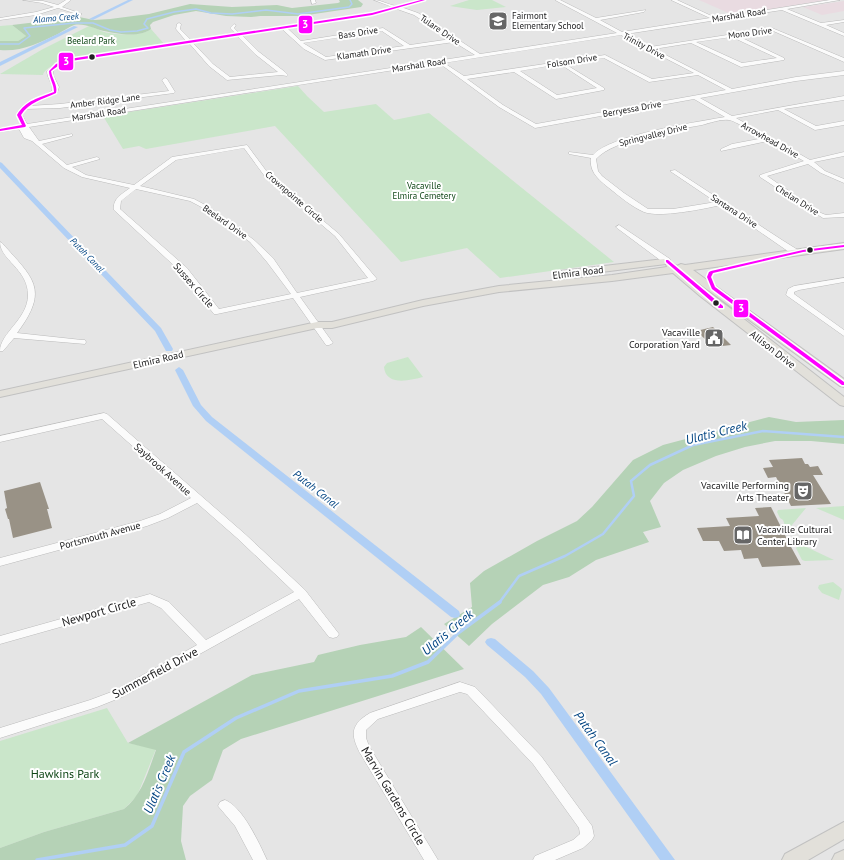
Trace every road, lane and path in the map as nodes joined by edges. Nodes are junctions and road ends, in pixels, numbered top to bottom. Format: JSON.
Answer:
{"nodes":[{"id":1,"x":25,"y":0,"type":"edge"},
{"id":2,"x":69,"y":0,"type":"edge"},
{"id":3,"x":376,"y":0,"type":"edge"},
{"id":4,"x":424,"y":0,"type":"edge"},
{"id":5,"x":557,"y":0,"type":"edge"},
{"id":6,"x":673,"y":0,"type":"edge"},
{"id":7,"x":838,"y":0,"type":"edge"},
{"id":8,"x":58,"y":7,"type":"junction"},
{"id":9,"x":399,"y":7,"type":"junction"},
{"id":10,"x":782,"y":9,"type":"junction"},
{"id":11,"x":644,"y":11,"type":"dead end"},
{"id":12,"x":80,"y":14,"type":"dead end"},
{"id":13,"x":0,"y":19,"type":"edge"},
{"id":14,"x":715,"y":19,"type":"junction"},
{"id":15,"x":595,"y":20,"type":"junction"},
{"id":16,"x":844,"y":21,"type":"edge"},
{"id":17,"x":179,"y":24,"type":"dead end"},
{"id":18,"x":234,"y":25,"type":"dead end"},
{"id":19,"x":820,"y":25,"type":"junction"},
{"id":20,"x":284,"y":28,"type":"junction"},
{"id":21,"x":621,"y":34,"type":"junction"},
{"id":22,"x":238,"y":35,"type":"junction"},
{"id":23,"x":733,"y":35,"type":"junction"},
{"id":24,"x":844,"y":35,"type":"edge"},
{"id":25,"x":455,"y":40,"type":"junction"},
{"id":26,"x":190,"y":42,"type":"junction"},
{"id":27,"x":301,"y":42,"type":"junction"},
{"id":28,"x":692,"y":42,"type":"junction"},
{"id":29,"x":409,"y":47,"type":"junction"},
{"id":30,"x":650,"y":48,"type":"junction"},
{"id":31,"x":478,"y":55,"type":"junction"},
{"id":32,"x":844,"y":60,"type":"edge"},
{"id":33,"x":439,"y":61,"type":"junction"},
{"id":34,"x":561,"y":63,"type":"junction"},
{"id":35,"x":515,"y":70,"type":"junction"},
{"id":36,"x":283,"y":73,"type":"junction"},
{"id":37,"x":844,"y":73,"type":"edge"},
{"id":38,"x":698,"y":74,"type":"junction"},
{"id":39,"x":463,"y":78,"type":"junction"},
{"id":40,"x":165,"y":80,"type":"dead end"},
{"id":41,"x":294,"y":84,"type":"junction"},
{"id":42,"x":732,"y":91,"type":"junction"},
{"id":43,"x":696,"y":98,"type":"junction"},
{"id":44,"x":844,"y":98,"type":"edge"},
{"id":45,"x":24,"y":107,"type":"junction"},
{"id":46,"x":779,"y":109,"type":"junction"},
{"id":47,"x":731,"y":118,"type":"junction"},
{"id":48,"x":844,"y":123,"type":"edge"},
{"id":49,"x":24,"y":126,"type":"junction"},
{"id":50,"x":0,"y":130,"type":"edge"},
{"id":51,"x":70,"y":135,"type":"dead end"},
{"id":52,"x":769,"y":139,"type":"junction"},
{"id":53,"x":36,"y":142,"type":"junction"},
{"id":54,"x":723,"y":150,"type":"dead end"},
{"id":55,"x":571,"y":153,"type":"dead end"},
{"id":56,"x":844,"y":154,"type":"edge"},
{"id":57,"x":595,"y":157,"type":"junction"},
{"id":58,"x":97,"y":159,"type":"dead end"},
{"id":59,"x":809,"y":162,"type":"junction"},
{"id":60,"x":66,"y":167,"type":"junction"},
{"id":61,"x":673,"y":171,"type":"dead end"},
{"id":62,"x":844,"y":181,"type":"edge"},
{"id":63,"x":135,"y":187,"type":"junction"},
{"id":64,"x":722,"y":203,"type":"junction"},
{"id":65,"x":844,"y":215,"type":"edge"},
{"id":66,"x":619,"y":227,"type":"dead end"},
{"id":67,"x":844,"y":238,"type":"edge"},
{"id":68,"x":0,"y":244,"type":"edge"},
{"id":69,"x":844,"y":246,"type":"edge"},
{"id":70,"x":795,"y":250,"type":"junction"},
{"id":71,"x":674,"y":266,"type":"junction"},
{"id":72,"x":612,"y":278,"type":"junction"},
{"id":73,"x":844,"y":280,"type":"edge"},
{"id":74,"x":713,"y":288,"type":"junction"},
{"id":75,"x":704,"y":294,"type":"junction"},
{"id":76,"x":296,"y":296,"type":"junction"},
{"id":77,"x":317,"y":325,"type":"junction"},
{"id":78,"x":844,"y":334,"type":"edge"},
{"id":79,"x":12,"y":335,"type":"junction"},
{"id":80,"x":82,"y":342,"type":"dead end"},
{"id":81,"x":329,"y":343,"type":"dead end"},
{"id":82,"x":0,"y":349,"type":"edge"},
{"id":83,"x":844,"y":384,"type":"edge"},
{"id":84,"x":0,"y":394,"type":"edge"},
{"id":85,"x":844,"y":403,"type":"edge"},
{"id":86,"x":0,"y":439,"type":"edge"},
{"id":87,"x":197,"y":498,"type":"junction"},
{"id":88,"x":0,"y":562,"type":"edge"},
{"id":89,"x":301,"y":593,"type":"junction"},
{"id":90,"x":333,"y":634,"type":"dead end"},
{"id":91,"x":0,"y":640,"type":"edge"},
{"id":92,"x":205,"y":647,"type":"junction"},
{"id":93,"x":0,"y":733,"type":"edge"},
{"id":94,"x":225,"y":806,"type":"dead end"},
{"id":95,"x":844,"y":830,"type":"edge"},
{"id":96,"x":844,"y":858,"type":"edge"},
{"id":97,"x":260,"y":860,"type":"edge"},
{"id":98,"x":431,"y":860,"type":"edge"},
{"id":99,"x":540,"y":860,"type":"edge"},
{"id":100,"x":791,"y":860,"type":"edge"},
{"id":101,"x":841,"y":860,"type":"edge"}],
"edges":[{"from":1,"to":8,"type":"street"},
{"from":2,"to":8,"type":"street"},
{"from":3,"to":9,"type":"street","name":"Tulare Drive"},
{"from":4,"to":9,"type":"street"},
{"from":5,"to":15,"type":"street","name":"Trinity Drive"},
{"from":6,"to":14,"type":"street"},
{"from":7,"to":10,"type":"street","name":"Marshall Road"},
{"from":8,"to":12,"type":"street"},
{"from":8,"to":13,"type":"street"},
{"from":9,"to":20,"type":"street"},
{"from":9,"to":25,"type":"street","name":"Tulare Drive"},
{"from":10,"to":14,"type":"street","name":"Marshall Road"},
{"from":10,"to":19,"type":"street"},
{"from":11,"to":15,"type":"street"},
{"from":14,"to":21,"type":"street","name":"Marshall Road"},
{"from":15,"to":21,"type":"street","name":"Trinity Drive"},
{"from":16,"to":19,"type":"street"},
{"from":17,"to":26,"type":"street"},
{"from":18,"to":22,"type":"street"},
{"from":19,"to":24,"type":"street"},
{"from":20,"to":22,"type":"street"},
{"from":20,"to":27,"type":"street","name":"Klamath Drive"},
{"from":21,"to":30,"type":"street","name":"Trinity Drive"},
{"from":21,"to":31,"type":"street","name":"Marshall Road"},
{"from":22,"to":26,"type":"street"},
{"from":22,"to":36,"type":"street"},
{"from":23,"to":28,"type":"street","name":"Mono Drive"},
{"from":23,"to":28,"type":"street"},
{"from":23,"to":32,"type":"street","name":"Mono Drive"},
{"from":25,"to":29,"type":"street","name":"Klamath Drive"},
{"from":25,"to":31,"type":"street","name":"Tulare Drive"},
{"from":26,"to":36,"type":"street"},
{"from":26,"to":45,"type":"street"},
{"from":27,"to":29,"type":"street","name":"Klamath Drive"},
{"from":27,"to":29,"type":"street","name":"Bass Drive"},
{"from":28,"to":30,"type":"street","name":"Mono Drive"},
{"from":30,"to":38,"type":"street","name":"Trinity Drive"},
{"from":31,"to":33,"type":"street","name":"Marshall Road"},
{"from":33,"to":39,"type":"street","name":"Berryessa Drive"},
{"from":33,"to":41,"type":"street","name":"Marshall Road"},
{"from":34,"to":35,"type":"street","name":"Folsom Drive"},
{"from":34,"to":35,"type":"street"},
{"from":34,"to":38,"type":"street","name":"Folsom Drive"},
{"from":35,"to":39,"type":"street","name":"Folsom Drive"},
{"from":36,"to":41,"type":"street"},
{"from":37,"to":42,"type":"street","name":"Berryessa Drive"},
{"from":38,"to":42,"type":"street","name":"Trinity Drive"},
{"from":39,"to":43,"type":"street","name":"Berryessa Drive"},
{"from":40,"to":45,"type":"street","name":"Amber Ridge Lane"},
{"from":41,"to":49,"type":"street","name":"Marshall Road"},
{"from":42,"to":43,"type":"street","name":"Berryessa Drive"},
{"from":43,"to":47,"type":"street","name":"Arrowhead Drive"},
{"from":44,"to":46,"type":"street","name":"Springvalley Drive"},
{"from":45,"to":49,"type":"street"},
{"from":46,"to":47,"type":"street","name":"Springvalley Drive"},
{"from":46,"to":48,"type":"street"},
{"from":47,"to":52,"type":"street","name":"Arrowhead Drive"},
{"from":47,"to":57,"type":"street","name":"Springvalley Drive"},
{"from":49,"to":50,"type":"street","name":"Marshall Road"},
{"from":49,"to":53,"type":"street","name":"Beelard Drive"},
{"from":51,"to":53,"type":"street"},
{"from":52,"to":54,"type":"street"},
{"from":52,"to":59,"type":"street","name":"Arrowhead Drive"},
{"from":53,"to":60,"type":"street","name":"Beelard Drive"},
{"from":55,"to":57,"type":"street"},
{"from":56,"to":59,"type":"street"},
{"from":57,"to":64,"type":"street"},
{"from":58,"to":60,"type":"street"},
{"from":59,"to":62,"type":"street","name":"Arrowhead Drive"},
{"from":59,"to":65,"type":"street","name":"Chelan Drive"},
{"from":60,"to":63,"type":"street","name":"Beelard Drive"},
{"from":61,"to":64,"type":"street","name":"Santana Drive"},
{"from":63,"to":76,"type":"street","name":"Beelard Drive"},
{"from":63,"to":76,"type":"street","name":"Sussex Circle"},
{"from":63,"to":76,"type":"street","name":"Crownpointe Circle"},
{"from":64,"to":70,"type":"street","name":"Santana Drive"},
{"from":66,"to":71,"type":"street","name":"Allison Drive"},
{"from":67,"to":70,"type":"main road","name":"Elmira Road"},
{"from":68,"to":79,"type":"street"},
{"from":69,"to":70,"type":"main road","name":"Elmira Road"},
{"from":70,"to":71,"type":"main road","name":"Elmira Road"},
{"from":70,"to":71,"type":"main road","name":"Elmira Road"},
{"from":70,"to":74,"type":"main road"},
{"from":71,"to":72,"type":"main road","name":"Elmira Road"},
{"from":71,"to":74,"type":"main road","name":"Allison Drive"},
{"from":71,"to":75,"type":"main road","name":"Allison Drive"},
{"from":71,"to":77,"type":"main road","name":"Elmira Road"},
{"from":72,"to":75,"type":"main road"},
{"from":72,"to":77,"type":"main road","name":"Elmira Road"},
{"from":73,"to":78,"type":"street"},
{"from":74,"to":83,"type":"main road","name":"Allison Drive"},
{"from":75,"to":85,"type":"main road","name":"Allison Drive"},
{"from":76,"to":77,"type":"street","name":"Beelard Drive"},
{"from":77,"to":81,"type":"street","name":"Beelard Drive"},
{"from":77,"to":84,"type":"main road","name":"Elmira Road"},
{"from":79,"to":80,"type":"street"},
{"from":79,"to":82,"type":"street"},
{"from":86,"to":87,"type":"street","name":"Saybrook Avenue"},
{"from":87,"to":88,"type":"street","name":"Portsmouth Avenue"},
{"from":87,"to":89,"type":"street","name":"Saybrook Avenue"},
{"from":89,"to":90,"type":"street","name":"Saybrook Avenue"},
{"from":89,"to":92,"type":"street","name":"Summerfield Drive"},
{"from":91,"to":92,"type":"street","name":"Newport Circle"},
{"from":92,"to":93,"type":"street","name":"Summerfield Drive"},
{"from":94,"to":97,"type":"street"},
{"from":95,"to":100,"type":"main road"},
{"from":96,"to":101,"type":"main road"},
{"from":98,"to":99,"type":"street","name":"Marvin Gardens Circle"}]}
